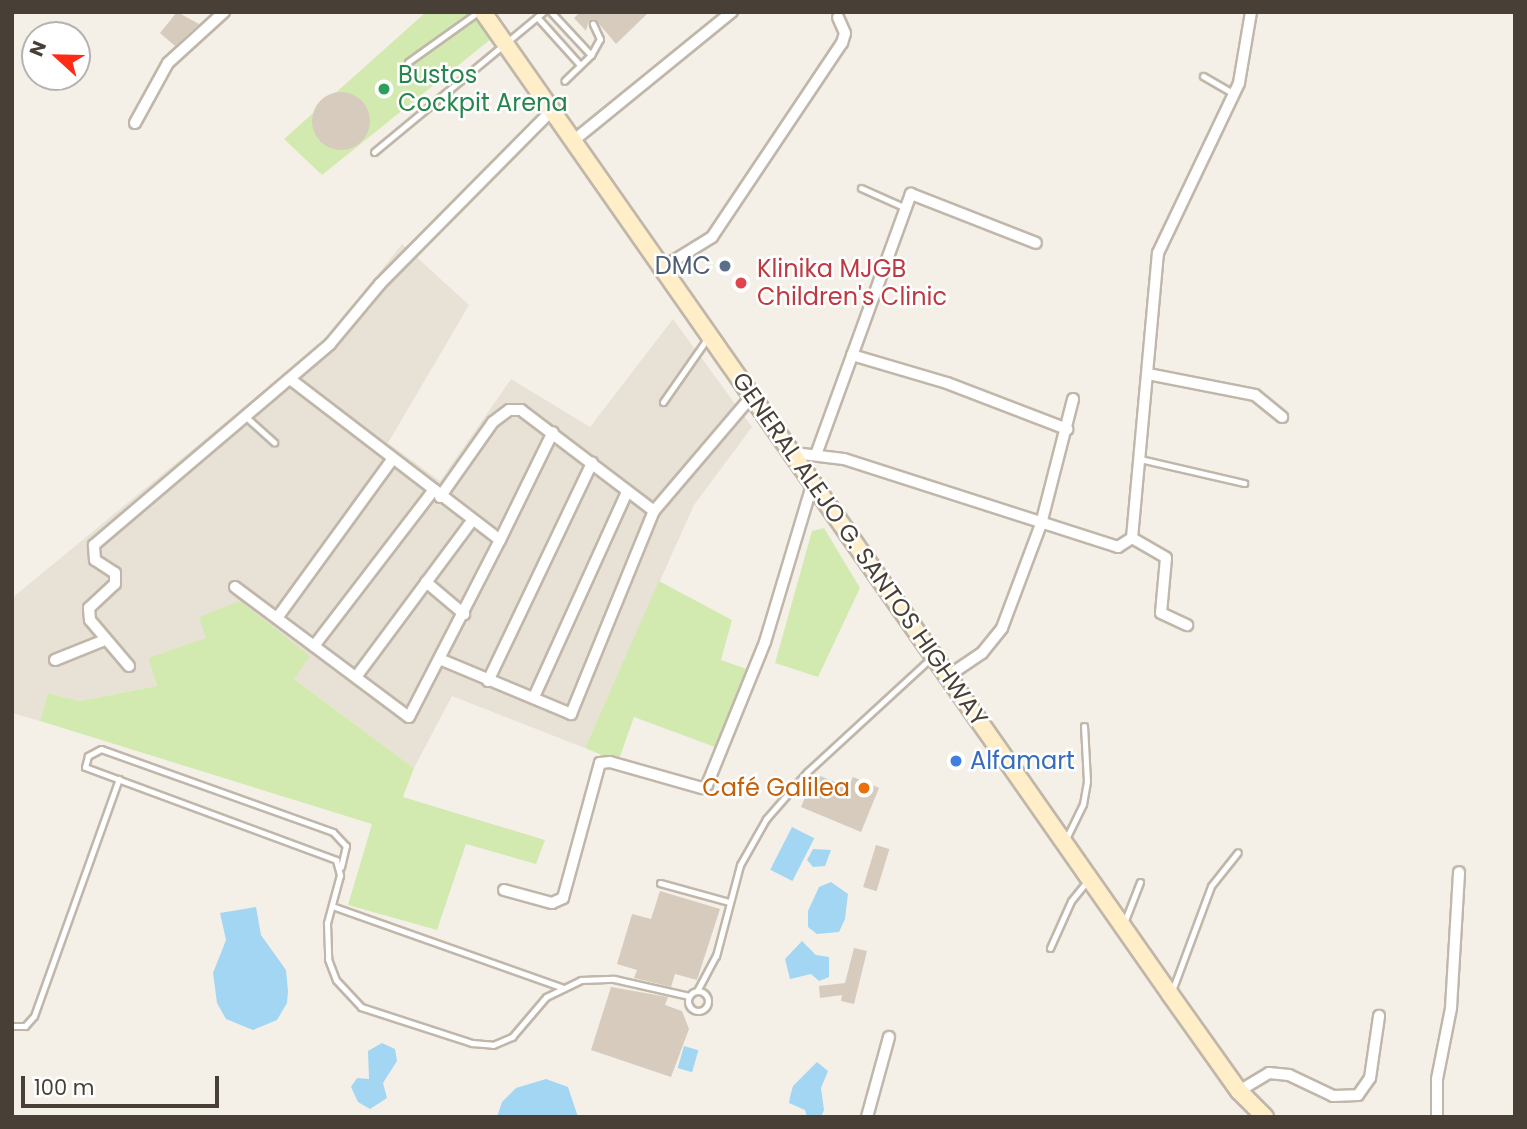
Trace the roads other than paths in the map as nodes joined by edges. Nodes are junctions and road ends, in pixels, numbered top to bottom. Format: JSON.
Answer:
{"nodes":[{"id":1,"x":225,"y":12,"type":"edge"},
{"id":2,"x":478,"y":12,"type":"edge"},
{"id":3,"x":483,"y":12,"type":"edge"},
{"id":4,"x":543,"y":12,"type":"edge"},
{"id":5,"x":551,"y":12,"type":"edge"},
{"id":6,"x":732,"y":12,"type":"edge"},
{"id":7,"x":1251,"y":12,"type":"edge"},
{"id":8,"x":537,"y":17,"type":"junction"},
{"id":9,"x":838,"y":17,"type":"dead end"},
{"id":10,"x":593,"y":24,"type":"dead end"},
{"id":11,"x":505,"y":44,"type":"junction"},
{"id":12,"x":591,"y":55,"type":"junction"},
{"id":13,"x":408,"y":62,"type":"dead end"},
{"id":14,"x":580,"y":65,"type":"junction"},
{"id":15,"x":1203,"y":76,"type":"dead end"},
{"id":16,"x":564,"y":81,"type":"dead end"},
{"id":17,"x":1234,"y":94,"type":"junction"},
{"id":18,"x":551,"y":111,"type":"junction"},
{"id":19,"x":135,"y":123,"type":"dead end"},
{"id":20,"x":573,"y":141,"type":"junction"},
{"id":21,"x":374,"y":152,"type":"dead end"},
{"id":22,"x":861,"y":188,"type":"dead end"},
{"id":23,"x":906,"y":208,"type":"junction"},
{"id":24,"x":1036,"y":243,"type":"dead end"},
{"id":25,"x":662,"y":268,"type":"junction"},
{"id":26,"x":710,"y":336,"type":"junction"},
{"id":27,"x":852,"y":355,"type":"junction"},
{"id":28,"x":1148,"y":374,"type":"junction"},
{"id":29,"x":290,"y":379,"type":"junction"},
{"id":30,"x":752,"y":396,"type":"junction"},
{"id":31,"x":1073,"y":399,"type":"dead end"},
{"id":32,"x":663,"y":402,"type":"dead end"},
{"id":33,"x":246,"y":417,"type":"junction"},
{"id":34,"x":1282,"y":417,"type":"dead end"},
{"id":35,"x":1066,"y":429,"type":"junction"},
{"id":36,"x":553,"y":432,"type":"junction"},
{"id":37,"x":274,"y":442,"type":"dead end"},
{"id":38,"x":817,"y":452,"type":"junction"},
{"id":39,"x":794,"y":453,"type":"junction"},
{"id":40,"x":1140,"y":459,"type":"junction"},
{"id":41,"x":392,"y":460,"type":"junction"},
{"id":42,"x":593,"y":463,"type":"junction"},
{"id":43,"x":813,"y":482,"type":"junction"},
{"id":44,"x":1244,"y":483,"type":"dead end"},
{"id":45,"x":627,"y":492,"type":"junction"},
{"id":46,"x":437,"y":494,"type":"junction"},
{"id":47,"x":654,"y":511,"type":"junction"},
{"id":48,"x":471,"y":522,"type":"junction"},
{"id":49,"x":1041,"y":524,"type":"junction"},
{"id":50,"x":1132,"y":538,"type":"junction"},
{"id":51,"x":500,"y":540,"type":"junction"},
{"id":52,"x":426,"y":582,"type":"junction"},
{"id":53,"x":235,"y":587,"type":"dead end"},
{"id":54,"x":464,"y":614,"type":"junction"},
{"id":55,"x":277,"y":618,"type":"junction"},
{"id":56,"x":1187,"y":625,"type":"dead end"},
{"id":57,"x":104,"y":640,"type":"junction"},
{"id":58,"x":314,"y":646,"type":"junction"},
{"id":59,"x":933,"y":656,"type":"junction"},
{"id":60,"x":55,"y":660,"type":"dead end"},
{"id":61,"x":442,"y":660,"type":"junction"},
{"id":62,"x":129,"y":666,"type":"dead end"},
{"id":63,"x":948,"y":676,"type":"junction"},
{"id":64,"x":356,"y":677,"type":"junction"},
{"id":65,"x":488,"y":681,"type":"junction"},
{"id":66,"x":534,"y":697,"type":"junction"},
{"id":67,"x":1084,"y":726,"type":"dead end"},
{"id":68,"x":119,"y":779,"type":"junction"},
{"id":69,"x":1065,"y":842,"type":"junction"},
{"id":70,"x":1238,"y":852,"type":"dead end"},
{"id":71,"x":341,"y":867,"type":"junction"},
{"id":72,"x":1458,"y":872,"type":"dead end"},
{"id":73,"x":1089,"y":878,"type":"junction"},
{"id":74,"x":1140,"y":882,"type":"dead end"},
{"id":75,"x":660,"y":883,"type":"dead end"},
{"id":76,"x":504,"y":890,"type":"dead end"},
{"id":77,"x":729,"y":902,"type":"junction"},
{"id":78,"x":332,"y":906,"type":"junction"},
{"id":79,"x":1123,"y":926,"type":"junction"},
{"id":80,"x":1049,"y":948,"type":"dead end"},
{"id":81,"x":561,"y":987,"type":"junction"},
{"id":82,"x":697,"y":991,"type":"junction"},
{"id":83,"x":1171,"y":994,"type":"junction"},
{"id":84,"x":689,"y":996,"type":"junction"},
{"id":85,"x":1379,"y":1016,"type":"dead end"},
{"id":86,"x":12,"y":1026,"type":"edge"},
{"id":87,"x":889,"y":1037,"type":"dead end"},
{"id":88,"x":1239,"y":1090,"type":"junction"},
{"id":89,"x":867,"y":1117,"type":"edge"},
{"id":90,"x":1265,"y":1117,"type":"edge"},
{"id":91,"x":1437,"y":1117,"type":"edge"}],
"edges":[{"from":1,"to":19,"type":"street"},
{"from":2,"to":13,"type":"lane"},
{"from":3,"to":11,"type":"main road","name":"GENERAL ALEJO G. SANTOS HIGHWAY"},
{"from":4,"to":8,"type":"lane"},
{"from":5,"to":12,"type":"lane"},
{"from":6,"to":20,"type":"street"},
{"from":7,"to":17,"type":"street"},
{"from":8,"to":11,"type":"lane"},
{"from":8,"to":14,"type":"lane"},
{"from":9,"to":25,"type":"street"},
{"from":10,"to":12,"type":"lane"},
{"from":11,"to":18,"type":"main road","name":"GENERAL ALEJO G. SANTOS HIGHWAY"},
{"from":11,"to":21,"type":"lane"},
{"from":12,"to":14,"type":"lane"},
{"from":14,"to":16,"type":"lane"},
{"from":15,"to":17,"type":"lane"},
{"from":17,"to":28,"type":"street"},
{"from":18,"to":20,"type":"main road","name":"GENERAL ALEJO G. SANTOS HIGHWAY"},
{"from":18,"to":29,"type":"street"},
{"from":20,"to":25,"type":"main road","name":"GENERAL ALEJO G. SANTOS HIGHWAY"},
{"from":22,"to":23,"type":"lane"},
{"from":23,"to":24,"type":"street"},
{"from":23,"to":27,"type":"street"},
{"from":25,"to":26,"type":"main road","name":"GENERAL ALEJO G. SANTOS HIGHWAY"},
{"from":26,"to":30,"type":"main road","name":"GENERAL ALEJO G. SANTOS HIGHWAY"},
{"from":26,"to":32,"type":"lane"},
{"from":27,"to":35,"type":"street"},
{"from":27,"to":38,"type":"street"},
{"from":28,"to":34,"type":"street"},
{"from":28,"to":40,"type":"street"},
{"from":29,"to":33,"type":"street"},
{"from":29,"to":41,"type":"street"},
{"from":30,"to":39,"type":"main road","name":"GENERAL ALEJO G. SANTOS HIGHWAY"},
{"from":30,"to":47,"type":"street"},
{"from":31,"to":35,"type":"street"},
{"from":33,"to":37,"type":"lane"},
{"from":33,"to":57,"type":"street"},
{"from":35,"to":49,"type":"street"},
{"from":36,"to":42,"type":"street"},
{"from":36,"to":46,"type":"street"},
{"from":36,"to":51,"type":"street"},
{"from":38,"to":39,"type":"street"},
{"from":38,"to":49,"type":"street"},
{"from":39,"to":43,"type":"main road","name":"GENERAL ALEJO G. SANTOS HIGHWAY"},
{"from":40,"to":44,"type":"lane"},
{"from":40,"to":50,"type":"street"},
{"from":41,"to":46,"type":"street"},
{"from":41,"to":55,"type":"street"},
{"from":42,"to":45,"type":"street"},
{"from":42,"to":65,"type":"street"},
{"from":43,"to":59,"type":"main road","name":"GENERAL ALEJO G. SANTOS HIGHWAY"},
{"from":43,"to":76,"type":"street"},
{"from":45,"to":47,"type":"street"},
{"from":45,"to":66,"type":"street"},
{"from":46,"to":48,"type":"street"},
{"from":46,"to":58,"type":"street"},
{"from":47,"to":66,"type":"street"},
{"from":48,"to":51,"type":"street"},
{"from":48,"to":52,"type":"street"},
{"from":49,"to":50,"type":"street"},
{"from":49,"to":63,"type":"street"},
{"from":50,"to":56,"type":"street"},
{"from":51,"to":54,"type":"street"},
{"from":52,"to":54,"type":"street"},
{"from":52,"to":64,"type":"street"},
{"from":53,"to":55,"type":"street"},
{"from":54,"to":61,"type":"street"},
{"from":55,"to":58,"type":"street"},
{"from":57,"to":60,"type":"street"},
{"from":57,"to":62,"type":"street"},
{"from":58,"to":64,"type":"street"},
{"from":59,"to":63,"type":"main road","name":"GENERAL ALEJO G. SANTOS HIGHWAY"},
{"from":59,"to":77,"type":"lane"},
{"from":61,"to":64,"type":"street"},
{"from":61,"to":65,"type":"street"},
{"from":63,"to":69,"type":"main road","name":"GENERAL ALEJO G. SANTOS HIGHWAY"},
{"from":65,"to":66,"type":"street"},
{"from":67,"to":69,"type":"lane"},
{"from":68,"to":71,"type":"lane"},
{"from":68,"to":71,"type":"lane"},
{"from":68,"to":86,"type":"lane"},
{"from":69,"to":73,"type":"main road","name":"GENERAL ALEJO G. SANTOS HIGHWAY"},
{"from":70,"to":83,"type":"lane"},
{"from":71,"to":78,"type":"lane"},
{"from":72,"to":91,"type":"street"},
{"from":73,"to":79,"type":"main road","name":"GENERAL ALEJO G. SANTOS HIGHWAY"},
{"from":73,"to":80,"type":"lane"},
{"from":74,"to":79,"type":"lane"},
{"from":75,"to":77,"type":"lane"},
{"from":77,"to":82,"type":"lane"},
{"from":78,"to":81,"type":"lane"},
{"from":78,"to":81,"type":"lane"},
{"from":79,"to":83,"type":"main road","name":"GENERAL ALEJO G. SANTOS HIGHWAY"},
{"from":81,"to":84,"type":"lane"},
{"from":82,"to":84,"type":"lane"},
{"from":82,"to":84,"type":"lane"},
{"from":83,"to":88,"type":"main road","name":"GENERAL ALEJO G. SANTOS HIGHWAY"},
{"from":85,"to":88,"type":"street"},
{"from":87,"to":89,"type":"street"},
{"from":88,"to":90,"type":"main road","name":"GENERAL ALEJO G. SANTOS HIGHWAY"}]}
